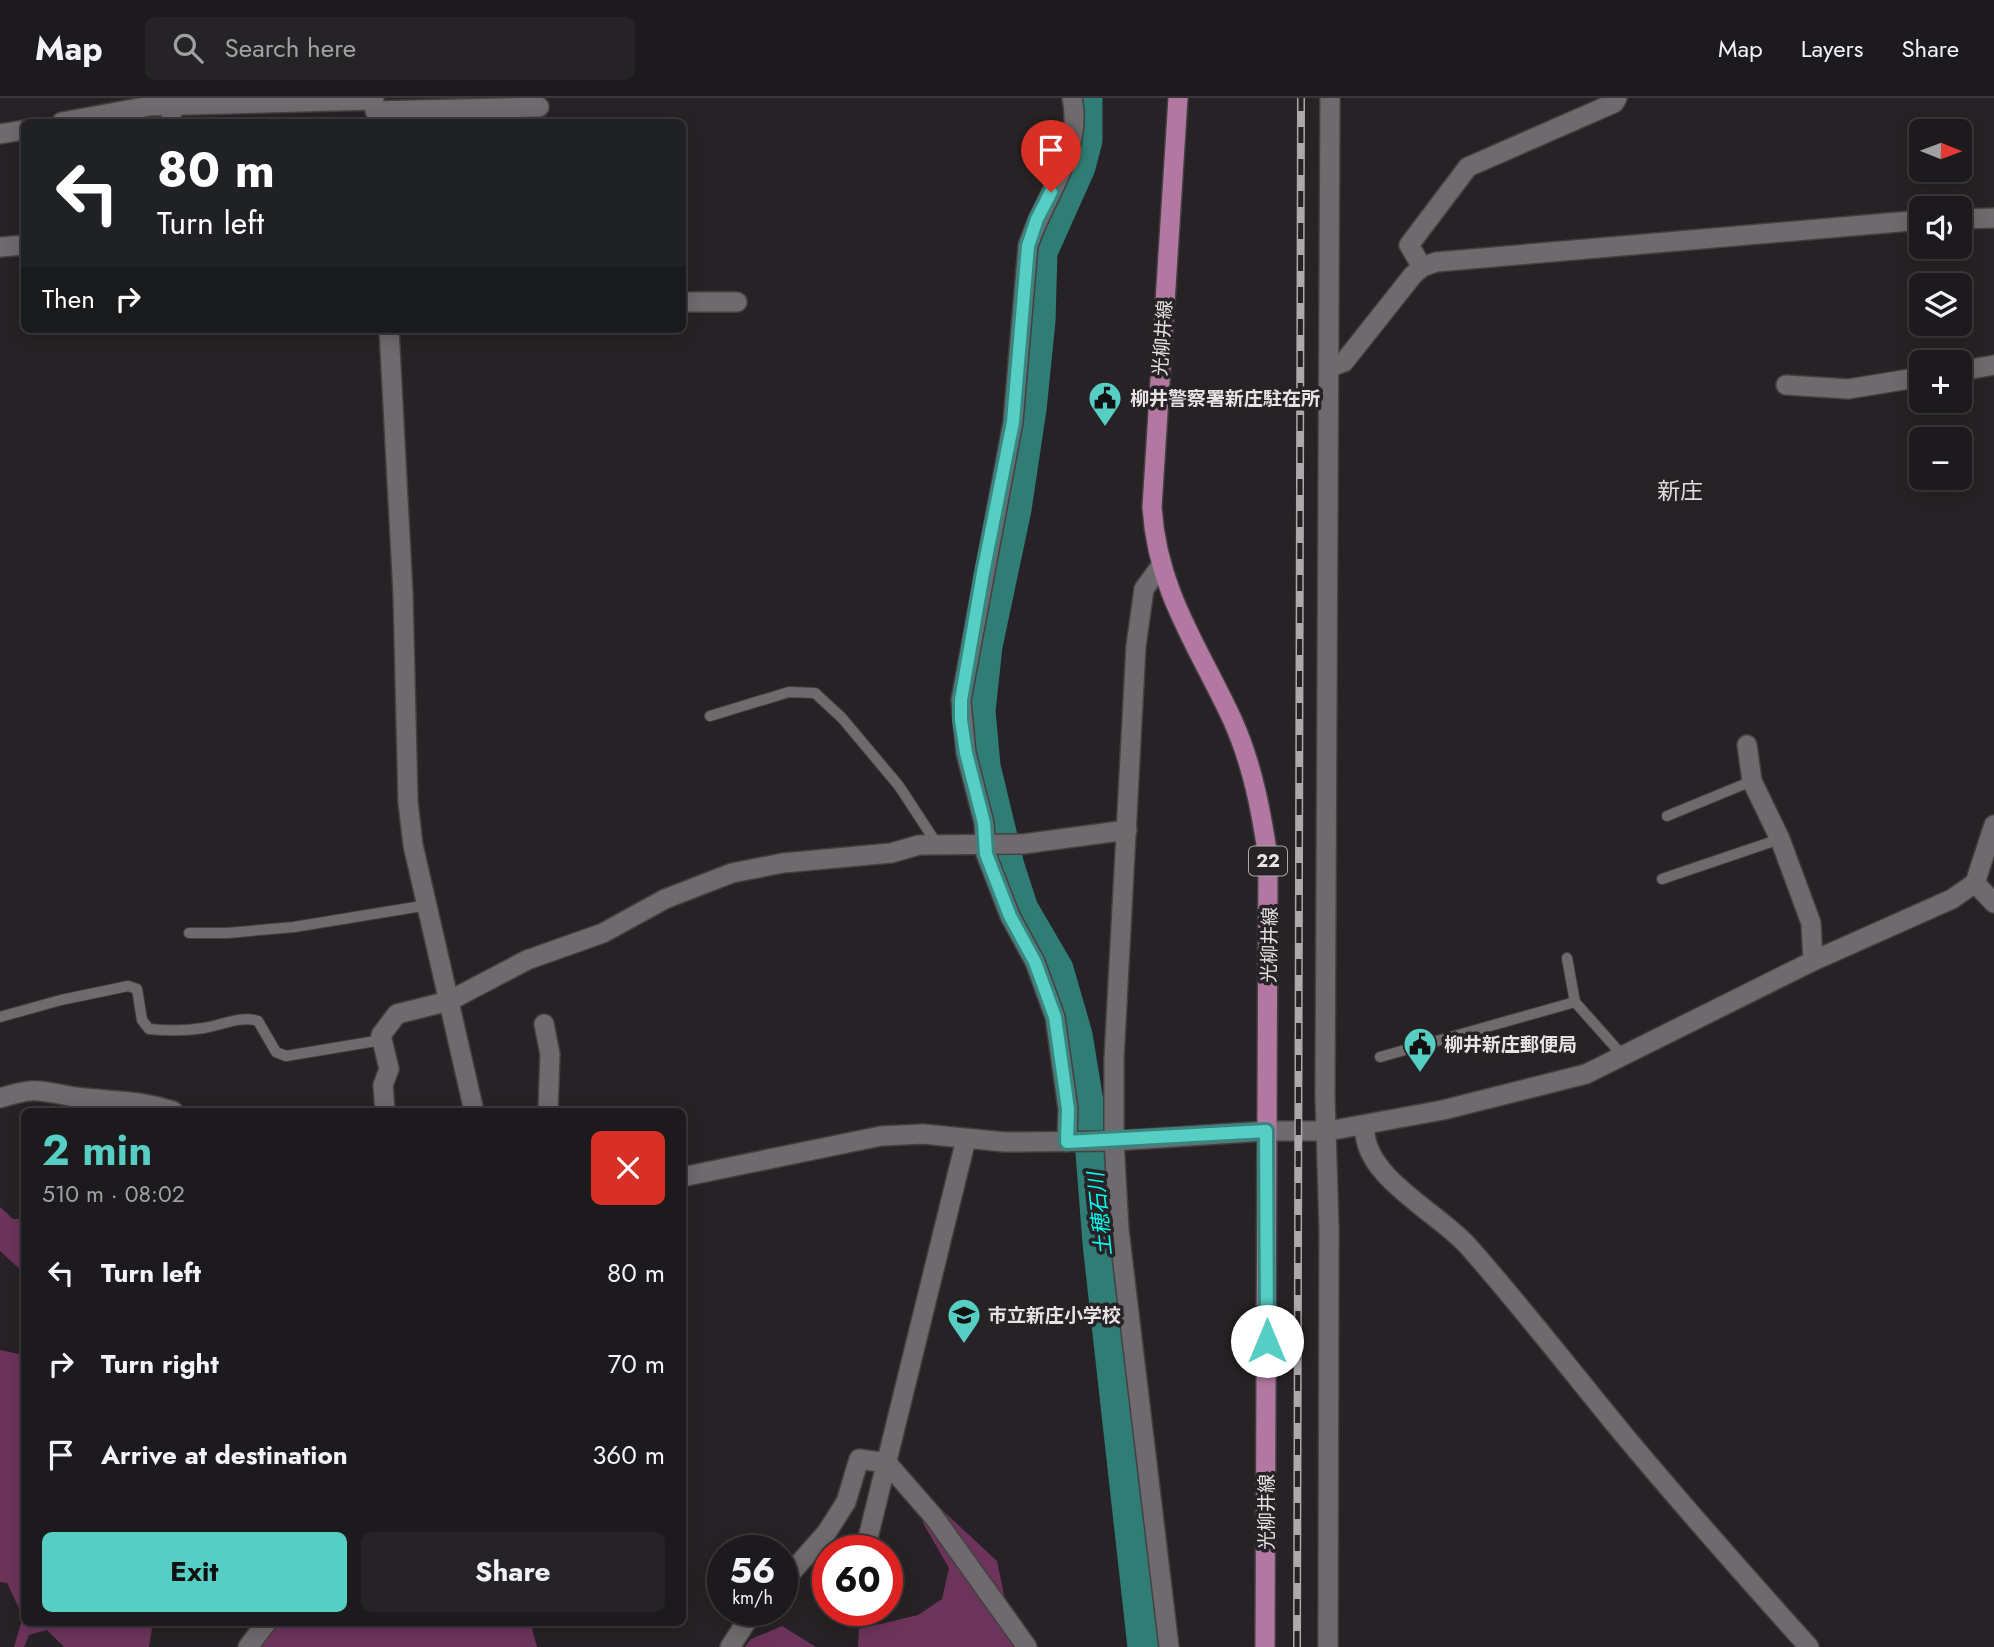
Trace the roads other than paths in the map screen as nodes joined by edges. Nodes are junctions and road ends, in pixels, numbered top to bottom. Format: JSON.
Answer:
{"nodes":[{"id":1,"x":1072,"y":98,"type":"edge"},
{"id":2,"x":1178,"y":98,"type":"edge"},
{"id":3,"x":1330,"y":98,"type":"edge"},
{"id":4,"x":1617,"y":98,"type":"edge"},
{"id":5,"x":539,"y":107,"type":"dead end"},
{"id":6,"x":375,"y":108,"type":"edge"},
{"id":7,"x":171,"y":109,"type":"edge"},
{"id":8,"x":493,"y":109,"type":"edge"},
{"id":9,"x":78,"y":119,"type":"edge"},
{"id":10,"x":21,"y":130,"type":"edge"},
{"id":11,"x":0,"y":134,"type":"edge"},
{"id":12,"x":1994,"y":218,"type":"edge"},
{"id":13,"x":1972,"y":219,"type":"edge"},
{"id":14,"x":1909,"y":221,"type":"edge"},
{"id":15,"x":21,"y":245,"type":"edge"},
{"id":16,"x":0,"y":247,"type":"edge"},
{"id":17,"x":1422,"y":267,"type":"junction"},
{"id":18,"x":686,"y":302,"type":"edge"},
{"id":19,"x":737,"y":302,"type":"dead end"},
{"id":20,"x":389,"y":333,"type":"edge"},
{"id":21,"x":1994,"y":365,"type":"edge"},
{"id":22,"x":1331,"y":368,"type":"junction"},
{"id":23,"x":1972,"y":369,"type":"edge"},
{"id":24,"x":1909,"y":379,"type":"edge"},
{"id":25,"x":1786,"y":385,"type":"dead end"},
{"id":26,"x":1160,"y":567,"type":"junction"},
{"id":27,"x":710,"y":716,"type":"dead end"},
{"id":28,"x":1747,"y":745,"type":"dead end"},
{"id":29,"x":1752,"y":781,"type":"junction"},
{"id":30,"x":1667,"y":816,"type":"dead end"},
{"id":31,"x":1994,"y":825,"type":"edge"},
{"id":32,"x":1127,"y":830,"type":"junction"},
{"id":33,"x":1780,"y":839,"type":"junction"},
{"id":34,"x":937,"y":844,"type":"junction"},
{"id":35,"x":988,"y":846,"type":"junction"},
{"id":36,"x":1662,"y":879,"type":"dead end"},
{"id":37,"x":1975,"y":883,"type":"junction"},
{"id":38,"x":1994,"y":903,"type":"edge"},
{"id":39,"x":428,"y":905,"type":"junction"},
{"id":40,"x":189,"y":933,"type":"dead end"},
{"id":41,"x":1567,"y":958,"type":"dead end"},
{"id":42,"x":1813,"y":961,"type":"junction"},
{"id":43,"x":449,"y":1002,"type":"junction"},
{"id":44,"x":1575,"y":1002,"type":"junction"},
{"id":45,"x":0,"y":1017,"type":"edge"},
{"id":46,"x":544,"y":1024,"type":"dead end"},
{"id":47,"x":382,"y":1040,"type":"junction"},
{"id":48,"x":1623,"y":1056,"type":"junction"},
{"id":49,"x":1380,"y":1057,"type":"dead end"},
{"id":50,"x":0,"y":1098,"type":"edge"},
{"id":51,"x":164,"y":1108,"type":"edge"},
{"id":52,"x":385,"y":1108,"type":"edge"},
{"id":53,"x":473,"y":1108,"type":"edge"},
{"id":54,"x":548,"y":1108,"type":"edge"},
{"id":55,"x":1365,"y":1126,"type":"junction"},
{"id":56,"x":1266,"y":1131,"type":"junction"},
{"id":57,"x":1328,"y":1131,"type":"junction"},
{"id":58,"x":966,"y":1139,"type":"junction"},
{"id":59,"x":1074,"y":1141,"type":"junction"},
{"id":60,"x":1111,"y":1141,"type":"junction"},
{"id":61,"x":686,"y":1176,"type":"edge"},
{"id":62,"x":887,"y":1462,"type":"junction"},
{"id":63,"x":869,"y":1535,"type":"edge"},
{"id":64,"x":798,"y":1565,"type":"edge"},
{"id":65,"x":264,"y":1626,"type":"edge"},
{"id":66,"x":744,"y":1626,"type":"edge"},
{"id":67,"x":248,"y":1647,"type":"edge"},
{"id":68,"x":730,"y":1647,"type":"edge"},
{"id":69,"x":1027,"y":1647,"type":"edge"},
{"id":70,"x":1169,"y":1647,"type":"edge"},
{"id":71,"x":1265,"y":1647,"type":"edge"},
{"id":72,"x":1328,"y":1647,"type":"edge"},
{"id":73,"x":1809,"y":1647,"type":"edge"}],
"edges":[{"from":1,"to":35,"type":"street"},
{"from":2,"to":26,"type":"main road","name":"光柳井線","number":"22"},
{"from":3,"to":22,"type":"street"},
{"from":4,"to":17,"type":"street"},
{"from":5,"to":8,"type":"street"},
{"from":6,"to":7,"type":"street"},
{"from":6,"to":8,"type":"street"},
{"from":7,"to":9,"type":"street"},
{"from":10,"to":11,"type":"street"},
{"from":12,"to":13,"type":"street"},
{"from":14,"to":17,"type":"street"},
{"from":15,"to":16,"type":"street"},
{"from":17,"to":22,"type":"street"},
{"from":18,"to":19,"type":"street"},
{"from":20,"to":39,"type":"street"},
{"from":21,"to":23,"type":"street"},
{"from":22,"to":57,"type":"street"},
{"from":24,"to":25,"type":"street"},
{"from":26,"to":32,"type":"street"},
{"from":26,"to":56,"type":"main road","name":"光柳井線","number":"22"},
{"from":27,"to":34,"type":"lane"},
{"from":28,"to":29,"type":"street"},
{"from":29,"to":30,"type":"lane"},
{"from":29,"to":33,"type":"street"},
{"from":31,"to":37,"type":"street"},
{"from":32,"to":35,"type":"street"},
{"from":32,"to":60,"type":"street"},
{"from":33,"to":36,"type":"lane"},
{"from":33,"to":42,"type":"street"},
{"from":34,"to":35,"type":"street"},
{"from":34,"to":43,"type":"street"},
{"from":35,"to":59,"type":"street"},
{"from":37,"to":38,"type":"street"},
{"from":37,"to":42,"type":"street"},
{"from":39,"to":40,"type":"lane"},
{"from":39,"to":43,"type":"street"},
{"from":41,"to":44,"type":"lane"},
{"from":42,"to":48,"type":"street"},
{"from":43,"to":47,"type":"street"},
{"from":43,"to":53,"type":"street"},
{"from":44,"to":48,"type":"lane"},
{"from":44,"to":49,"type":"lane"},
{"from":45,"to":47,"type":"lane"},
{"from":46,"to":54,"type":"street"},
{"from":47,"to":52,"type":"street"},
{"from":48,"to":55,"type":"street"},
{"from":50,"to":51,"type":"street"},
{"from":55,"to":57,"type":"street"},
{"from":55,"to":73,"type":"street"},
{"from":56,"to":57,"type":"street"},
{"from":56,"to":60,"type":"street"},
{"from":56,"to":71,"type":"main road","name":"光柳井線","number":"22"},
{"from":57,"to":72,"type":"street"},
{"from":58,"to":59,"type":"street"},
{"from":58,"to":61,"type":"street"},
{"from":58,"to":62,"type":"street"},
{"from":59,"to":60,"type":"street"},
{"from":60,"to":70,"type":"street"},
{"from":62,"to":63,"type":"street"},
{"from":62,"to":64,"type":"street"},
{"from":62,"to":69,"type":"street"},
{"from":65,"to":67,"type":"street"},
{"from":66,"to":68,"type":"street"}]}
